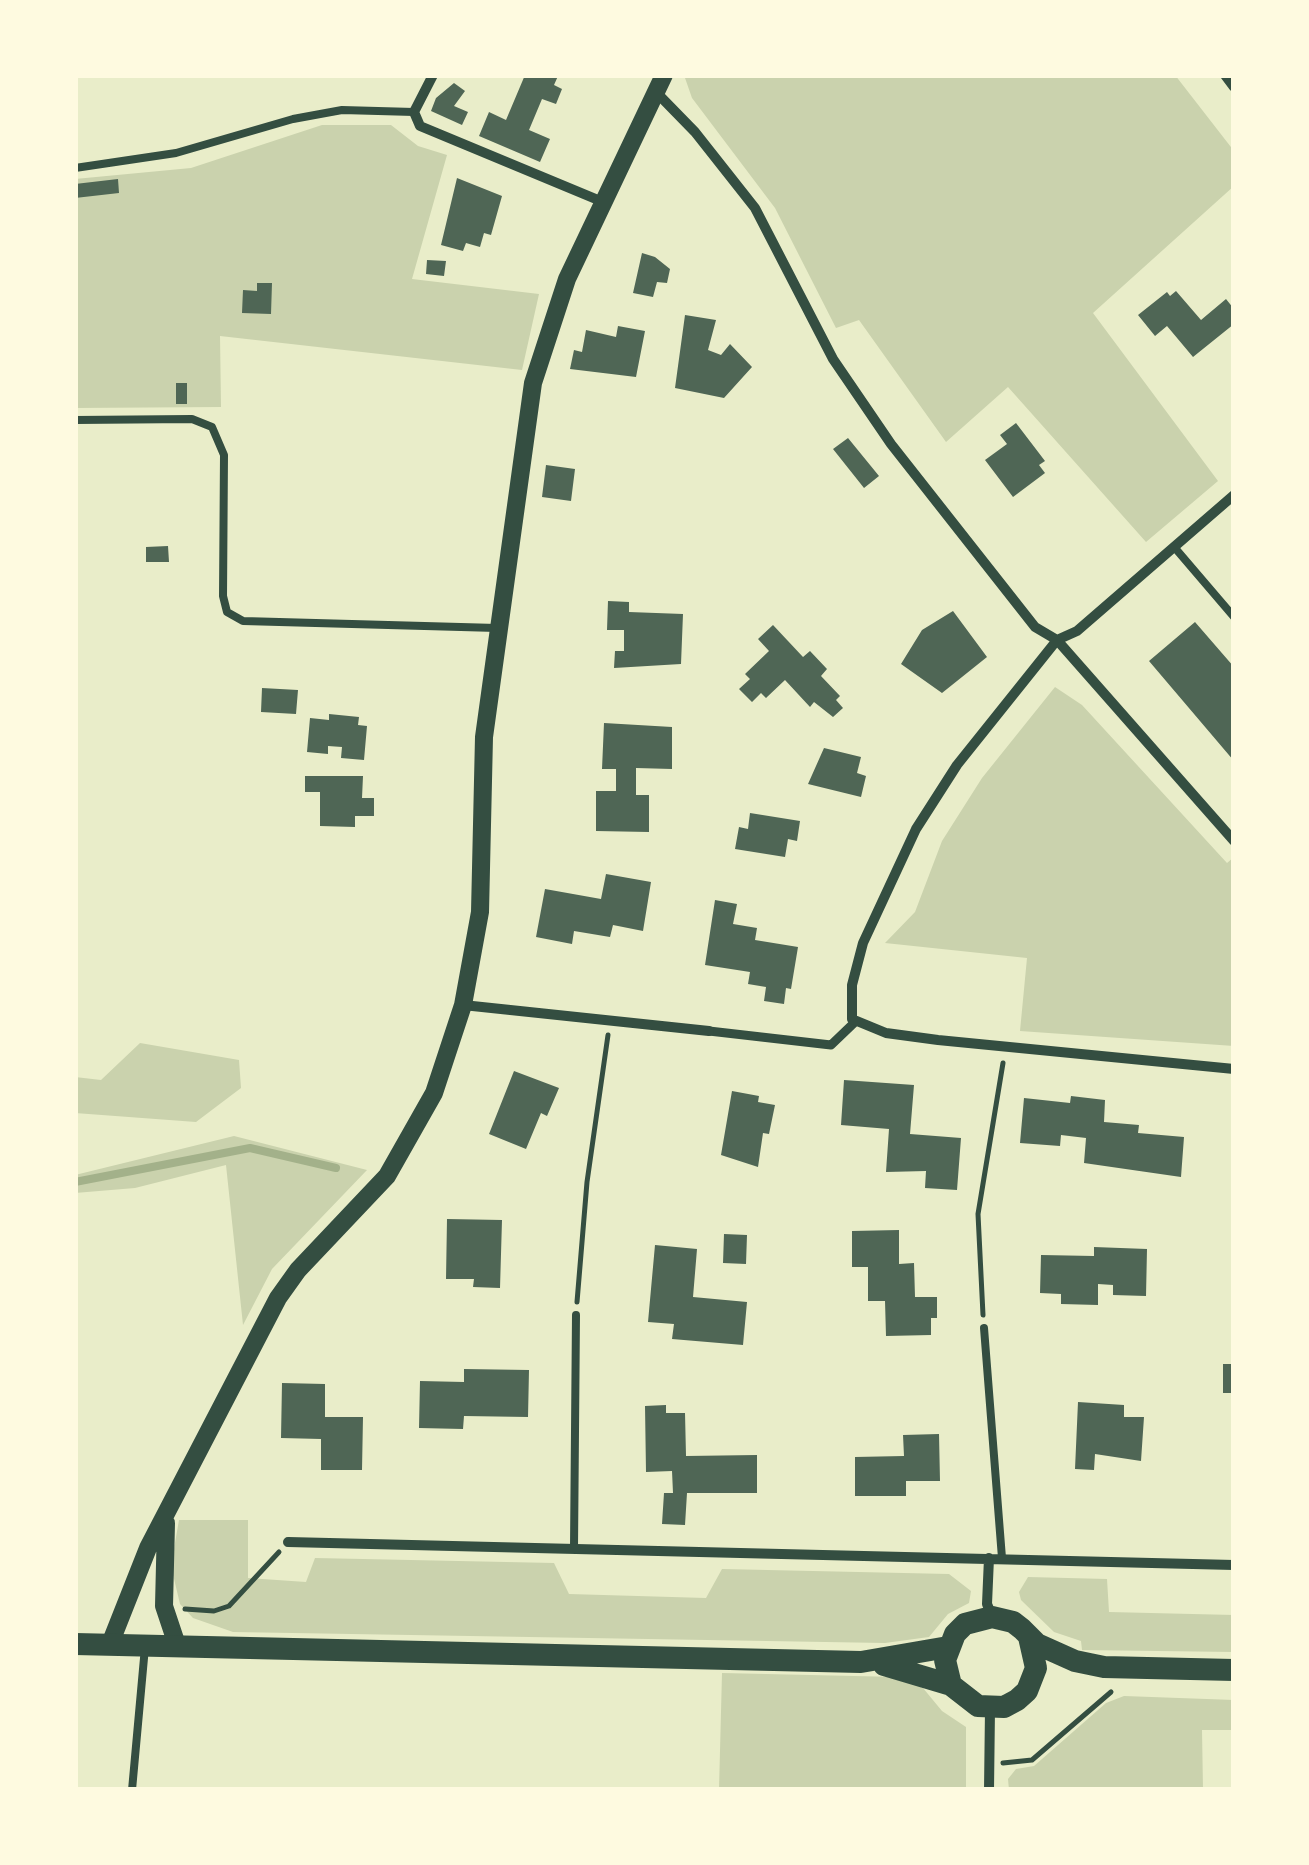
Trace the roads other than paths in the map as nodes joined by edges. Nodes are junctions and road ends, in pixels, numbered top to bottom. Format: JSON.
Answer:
{"nodes":[{"id":1,"x":433,"y":75,"type":"edge"},
{"id":2,"x":1224,"y":75,"type":"edge"},
{"id":3,"x":660,"y":84,"type":"edge"},
{"id":4,"x":1234,"y":87,"type":"edge"},
{"id":5,"x":414,"y":112,"type":"junction"},
{"id":6,"x":75,"y":168,"type":"edge"},
{"id":7,"x":603,"y":202,"type":"junction"},
{"id":8,"x":75,"y":420,"type":"edge"},
{"id":9,"x":1234,"y":495,"type":"edge"},
{"id":10,"x":1175,"y":548,"type":"junction"},
{"id":11,"x":1234,"y":616,"type":"edge"},
{"id":12,"x":496,"y":628,"type":"junction"},
{"id":13,"x":1057,"y":640,"type":"junction"},
{"id":14,"x":1234,"y":841,"type":"edge"},
{"id":15,"x":463,"y":1005,"type":"junction"},
{"id":16,"x":855,"y":1022,"type":"junction"},
{"id":17,"x":709,"y":1032,"type":"joint"},
{"id":18,"x":1234,"y":1069,"type":"edge"},
{"id":19,"x":576,"y":1315,"type":"road end"},
{"id":20,"x":984,"y":1328,"type":"road end"},
{"id":21,"x":166,"y":1518,"type":"junction"},
{"id":22,"x":288,"y":1542,"type":"road end"},
{"id":23,"x":574,"y":1547,"type":"junction"},
{"id":24,"x":996,"y":1558,"type":"junction"},
{"id":25,"x":1234,"y":1565,"type":"edge"},
{"id":26,"x":992,"y":1617,"type":"junction"},
{"id":27,"x":1029,"y":1637,"type":"junction"},
{"id":28,"x":75,"y":1644,"type":"edge"},
{"id":29,"x":110,"y":1644,"type":"junction"},
{"id":30,"x":948,"y":1646,"type":"junction"},
{"id":31,"x":144,"y":1648,"type":"junction"},
{"id":32,"x":178,"y":1648,"type":"junction"},
{"id":33,"x":860,"y":1662,"type":"junction"},
{"id":34,"x":1104,"y":1666,"type":"junction"},
{"id":35,"x":1234,"y":1670,"type":"edge"},
{"id":36,"x":1034,"y":1678,"type":"junction"},
{"id":37,"x":950,"y":1685,"type":"junction"},
{"id":38,"x":990,"y":1708,"type":"junction"},
{"id":39,"x":132,"y":1790,"type":"edge"},
{"id":40,"x":990,"y":1790,"type":"edge"}],
"edges":[{"from":1,"to":5,"type":"street"},
{"from":2,"to":4,"type":"street"},
{"from":3,"to":7,"type":"street"},
{"from":3,"to":13,"type":"street"},
{"from":5,"to":6,"type":"lane"},
{"from":5,"to":7,"type":"street"},
{"from":7,"to":12,"type":"street"},
{"from":8,"to":12,"type":"lane"},
{"from":9,"to":10,"type":"street"},
{"from":10,"to":11,"type":"lane"},
{"from":10,"to":13,"type":"street"},
{"from":12,"to":15,"type":"street"},
{"from":13,"to":14,"type":"street"},
{"from":13,"to":16,"type":"street"},
{"from":15,"to":17,"type":"street"},
{"from":15,"to":21,"type":"street"},
{"from":16,"to":17,"type":"street"},
{"from":16,"to":18,"type":"street"},
{"from":19,"to":23,"type":"lane"},
{"from":20,"to":24,"type":"lane"},
{"from":21,"to":29,"type":"street"},
{"from":21,"to":32,"type":"street"},
{"from":22,"to":23,"type":"street"},
{"from":23,"to":24,"type":"street"},
{"from":24,"to":25,"type":"street"},
{"from":24,"to":26,"type":"street"},
{"from":26,"to":27,"type":"main road"},
{"from":26,"to":30,"type":"main road"},
{"from":27,"to":34,"type":"main road"},
{"from":27,"to":36,"type":"main road"},
{"from":28,"to":29,"type":"main road"},
{"from":29,"to":31,"type":"main road"},
{"from":30,"to":33,"type":"main road"},
{"from":30,"to":37,"type":"main road"},
{"from":31,"to":32,"type":"main road"},
{"from":31,"to":39,"type":"lane"},
{"from":32,"to":33,"type":"main road"},
{"from":33,"to":37,"type":"main road"},
{"from":34,"to":35,"type":"main road"},
{"from":34,"to":36,"type":"main road"},
{"from":36,"to":38,"type":"main road"},
{"from":37,"to":38,"type":"main road"},
{"from":38,"to":40,"type":"street"}]}
